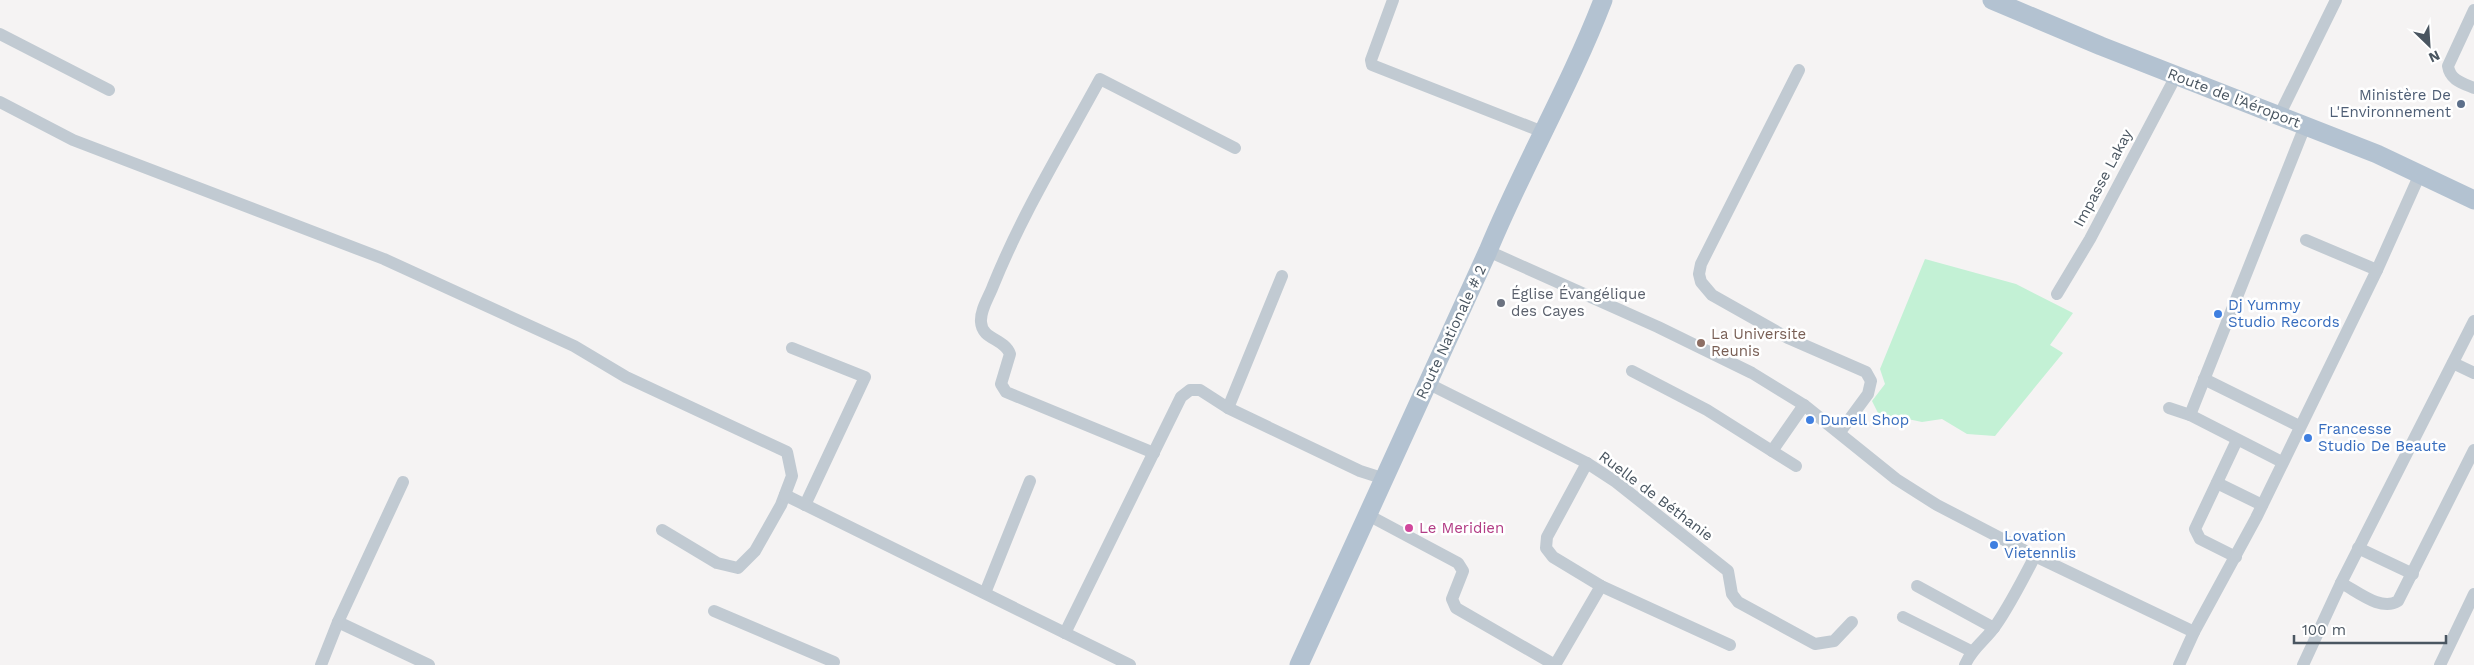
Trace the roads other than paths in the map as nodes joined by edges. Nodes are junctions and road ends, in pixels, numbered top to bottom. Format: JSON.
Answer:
{"nodes":[{"id":1,"x":1393,"y":0,"type":"edge"},
{"id":2,"x":1603,"y":0,"type":"edge"},
{"id":3,"x":1992,"y":0,"type":"edge"},
{"id":4,"x":2336,"y":0,"type":"edge"},
{"id":5,"x":2474,"y":10,"type":"edge"},
{"id":6,"x":0,"y":34,"type":"edge"},
{"id":7,"x":1799,"y":70,"type":"dead end"},
{"id":8,"x":2176,"y":76,"type":"junction"},
{"id":9,"x":2474,"y":88,"type":"edge"},
{"id":10,"x":108,"y":90,"type":"dead end"},
{"id":11,"x":0,"y":102,"type":"edge"},
{"id":12,"x":2280,"y":116,"type":"junction"},
{"id":13,"x":2305,"y":126,"type":"junction"},
{"id":14,"x":1543,"y":132,"type":"junction"},
{"id":15,"x":1235,"y":148,"type":"dead end"},
{"id":16,"x":2420,"y":174,"type":"junction"},
{"id":17,"x":2474,"y":200,"type":"edge"},
{"id":18,"x":2306,"y":240,"type":"dead end"},
{"id":19,"x":1488,"y":251,"type":"junction"},
{"id":20,"x":2377,"y":270,"type":"junction"},
{"id":21,"x":1282,"y":276,"type":"dead end"},
{"id":22,"x":2057,"y":294,"type":"dead end"},
{"id":23,"x":2474,"y":321,"type":"edge"},
{"id":24,"x":792,"y":348,"type":"dead end"},
{"id":25,"x":2453,"y":362,"type":"junction"},
{"id":26,"x":1632,"y":371,"type":"dead end"},
{"id":27,"x":2474,"y":373,"type":"edge"},
{"id":28,"x":2204,"y":379,"type":"junction"},
{"id":29,"x":1427,"y":383,"type":"junction"},
{"id":30,"x":1804,"y":405,"type":"junction"},
{"id":31,"x":1228,"y":408,"type":"junction"},
{"id":32,"x":2169,"y":408,"type":"dead end"},
{"id":33,"x":2190,"y":416,"type":"junction"},
{"id":34,"x":2299,"y":426,"type":"junction"},
{"id":35,"x":1840,"y":432,"type":"junction"},
{"id":36,"x":2237,"y":440,"type":"junction"},
{"id":37,"x":1772,"y":450,"type":"junction"},
{"id":38,"x":2474,"y":450,"type":"edge"},
{"id":39,"x":1154,"y":453,"type":"junction"},
{"id":40,"x":2282,"y":462,"type":"junction"},
{"id":41,"x":1587,"y":463,"type":"junction"},
{"id":42,"x":1796,"y":466,"type":"dead end"},
{"id":43,"x":1385,"y":479,"type":"junction"},
{"id":44,"x":1030,"y":481,"type":"dead end"},
{"id":45,"x":403,"y":482,"type":"dead end"},
{"id":46,"x":2217,"y":483,"type":"junction"},
{"id":47,"x":785,"y":495,"type":"junction"},
{"id":48,"x":805,"y":505,"type":"junction"},
{"id":49,"x":2262,"y":505,"type":"junction"},
{"id":50,"x":1368,"y":515,"type":"junction"},
{"id":51,"x":662,"y":530,"type":"dead end"},
{"id":52,"x":2358,"y":548,"type":"junction"},
{"id":53,"x":2035,"y":556,"type":"junction"},
{"id":54,"x":2236,"y":557,"type":"junction"},
{"id":55,"x":2413,"y":574,"type":"junction"},
{"id":56,"x":2341,"y":583,"type":"junction"},
{"id":57,"x":1601,"y":586,"type":"junction"},
{"id":58,"x":1917,"y":586,"type":"dead end"},
{"id":59,"x":985,"y":593,"type":"junction"},
{"id":60,"x":2474,"y":594,"type":"edge"},
{"id":61,"x":714,"y":611,"type":"dead end"},
{"id":62,"x":1902,"y":617,"type":"dead end"},
{"id":63,"x":338,"y":622,"type":"junction"},
{"id":64,"x":1852,"y":622,"type":"dead end"},
{"id":65,"x":1994,"y":628,"type":"junction"},
{"id":66,"x":2194,"y":632,"type":"junction"},
{"id":67,"x":1065,"y":633,"type":"junction"},
{"id":68,"x":1730,"y":645,"type":"dead end"},
{"id":69,"x":1971,"y":651,"type":"junction"},
{"id":70,"x":1301,"y":664,"type":"edge"},
{"id":71,"x":322,"y":665,"type":"edge"},
{"id":72,"x":429,"y":665,"type":"edge"},
{"id":73,"x":832,"y":665,"type":"edge"},
{"id":74,"x":1130,"y":665,"type":"edge"},
{"id":75,"x":1555,"y":665,"type":"edge"},
{"id":76,"x":1965,"y":665,"type":"edge"},
{"id":77,"x":2179,"y":665,"type":"edge"},
{"id":78,"x":2303,"y":665,"type":"edge"},
{"id":79,"x":2440,"y":665,"type":"edge"}],
"edges":[{"from":1,"to":14,"type":"street"},
{"from":2,"to":14,"type":"main road","name":"Route Nationale # 2"},
{"from":3,"to":8,"type":"main road","name":"Route de l’Aéroport"},
{"from":4,"to":12,"type":"street"},
{"from":5,"to":9,"type":"street"},
{"from":6,"to":10,"type":"street"},
{"from":7,"to":35,"type":"street"},
{"from":8,"to":12,"type":"main road","name":"Route de l’Aéroport"},
{"from":8,"to":22,"type":"street","name":"Impasse Lakay"},
{"from":11,"to":47,"type":"street"},
{"from":12,"to":13,"type":"main road","name":"Route de l’Aéroport"},
{"from":13,"to":16,"type":"main road","name":"Route de l’Aéroport"},
{"from":13,"to":28,"type":"street"},
{"from":14,"to":19,"type":"main road","name":"Route Nationale # 2"},
{"from":15,"to":39,"type":"street"},
{"from":16,"to":17,"type":"main road","name":"Route de l’Aéroport"},
{"from":16,"to":20,"type":"street"},
{"from":18,"to":20,"type":"street"},
{"from":19,"to":29,"type":"main road","name":"Route Nationale # 2"},
{"from":19,"to":30,"type":"street"},
{"from":20,"to":34,"type":"street"},
{"from":21,"to":31,"type":"street"},
{"from":23,"to":25,"type":"street"},
{"from":24,"to":48,"type":"street"},
{"from":25,"to":27,"type":"street"},
{"from":25,"to":52,"type":"street"},
{"from":26,"to":37,"type":"street"},
{"from":28,"to":33,"type":"street"},
{"from":28,"to":34,"type":"street"},
{"from":29,"to":41,"type":"street","name":"Ruelle de Béthanie"},
{"from":29,"to":43,"type":"main road","name":"Route Nationale # 2"},
{"from":30,"to":35,"type":"street"},
{"from":30,"to":37,"type":"street"},
{"from":31,"to":39,"type":"street"},
{"from":31,"to":43,"type":"street"},
{"from":32,"to":33,"type":"street"},
{"from":33,"to":36,"type":"street"},
{"from":34,"to":40,"type":"street"},
{"from":35,"to":53,"type":"street"},
{"from":36,"to":40,"type":"street"},
{"from":36,"to":46,"type":"street"},
{"from":37,"to":42,"type":"street"},
{"from":38,"to":55,"type":"street"},
{"from":39,"to":67,"type":"street"},
{"from":40,"to":49,"type":"street"},
{"from":41,"to":57,"type":"street"},
{"from":41,"to":64,"type":"street","name":"Ruelle de Béthanie"},
{"from":43,"to":50,"type":"main road","name":"Route Nationale # 2"},
{"from":44,"to":59,"type":"street"},
{"from":45,"to":63,"type":"street"},
{"from":46,"to":49,"type":"street"},
{"from":46,"to":54,"type":"street"},
{"from":47,"to":48,"type":"street"},
{"from":47,"to":51,"type":"street"},
{"from":48,"to":59,"type":"street"},
{"from":49,"to":54,"type":"street"},
{"from":50,"to":70,"type":"main road","name":"Route Nationale # 2"},
{"from":50,"to":75,"type":"street"},
{"from":52,"to":55,"type":"street"},
{"from":52,"to":56,"type":"street"},
{"from":53,"to":65,"type":"street"},
{"from":53,"to":66,"type":"street"},
{"from":54,"to":66,"type":"street"},
{"from":55,"to":56,"type":"street"},
{"from":56,"to":78,"type":"street"},
{"from":57,"to":68,"type":"street"},
{"from":57,"to":75,"type":"street"},
{"from":58,"to":65,"type":"street"},
{"from":59,"to":67,"type":"street"},
{"from":60,"to":79,"type":"street"},
{"from":61,"to":73,"type":"street"},
{"from":62,"to":69,"type":"street"},
{"from":63,"to":71,"type":"street"},
{"from":63,"to":72,"type":"street"},
{"from":65,"to":69,"type":"street"},
{"from":66,"to":77,"type":"street"},
{"from":67,"to":74,"type":"street"},
{"from":69,"to":76,"type":"street"}]}
